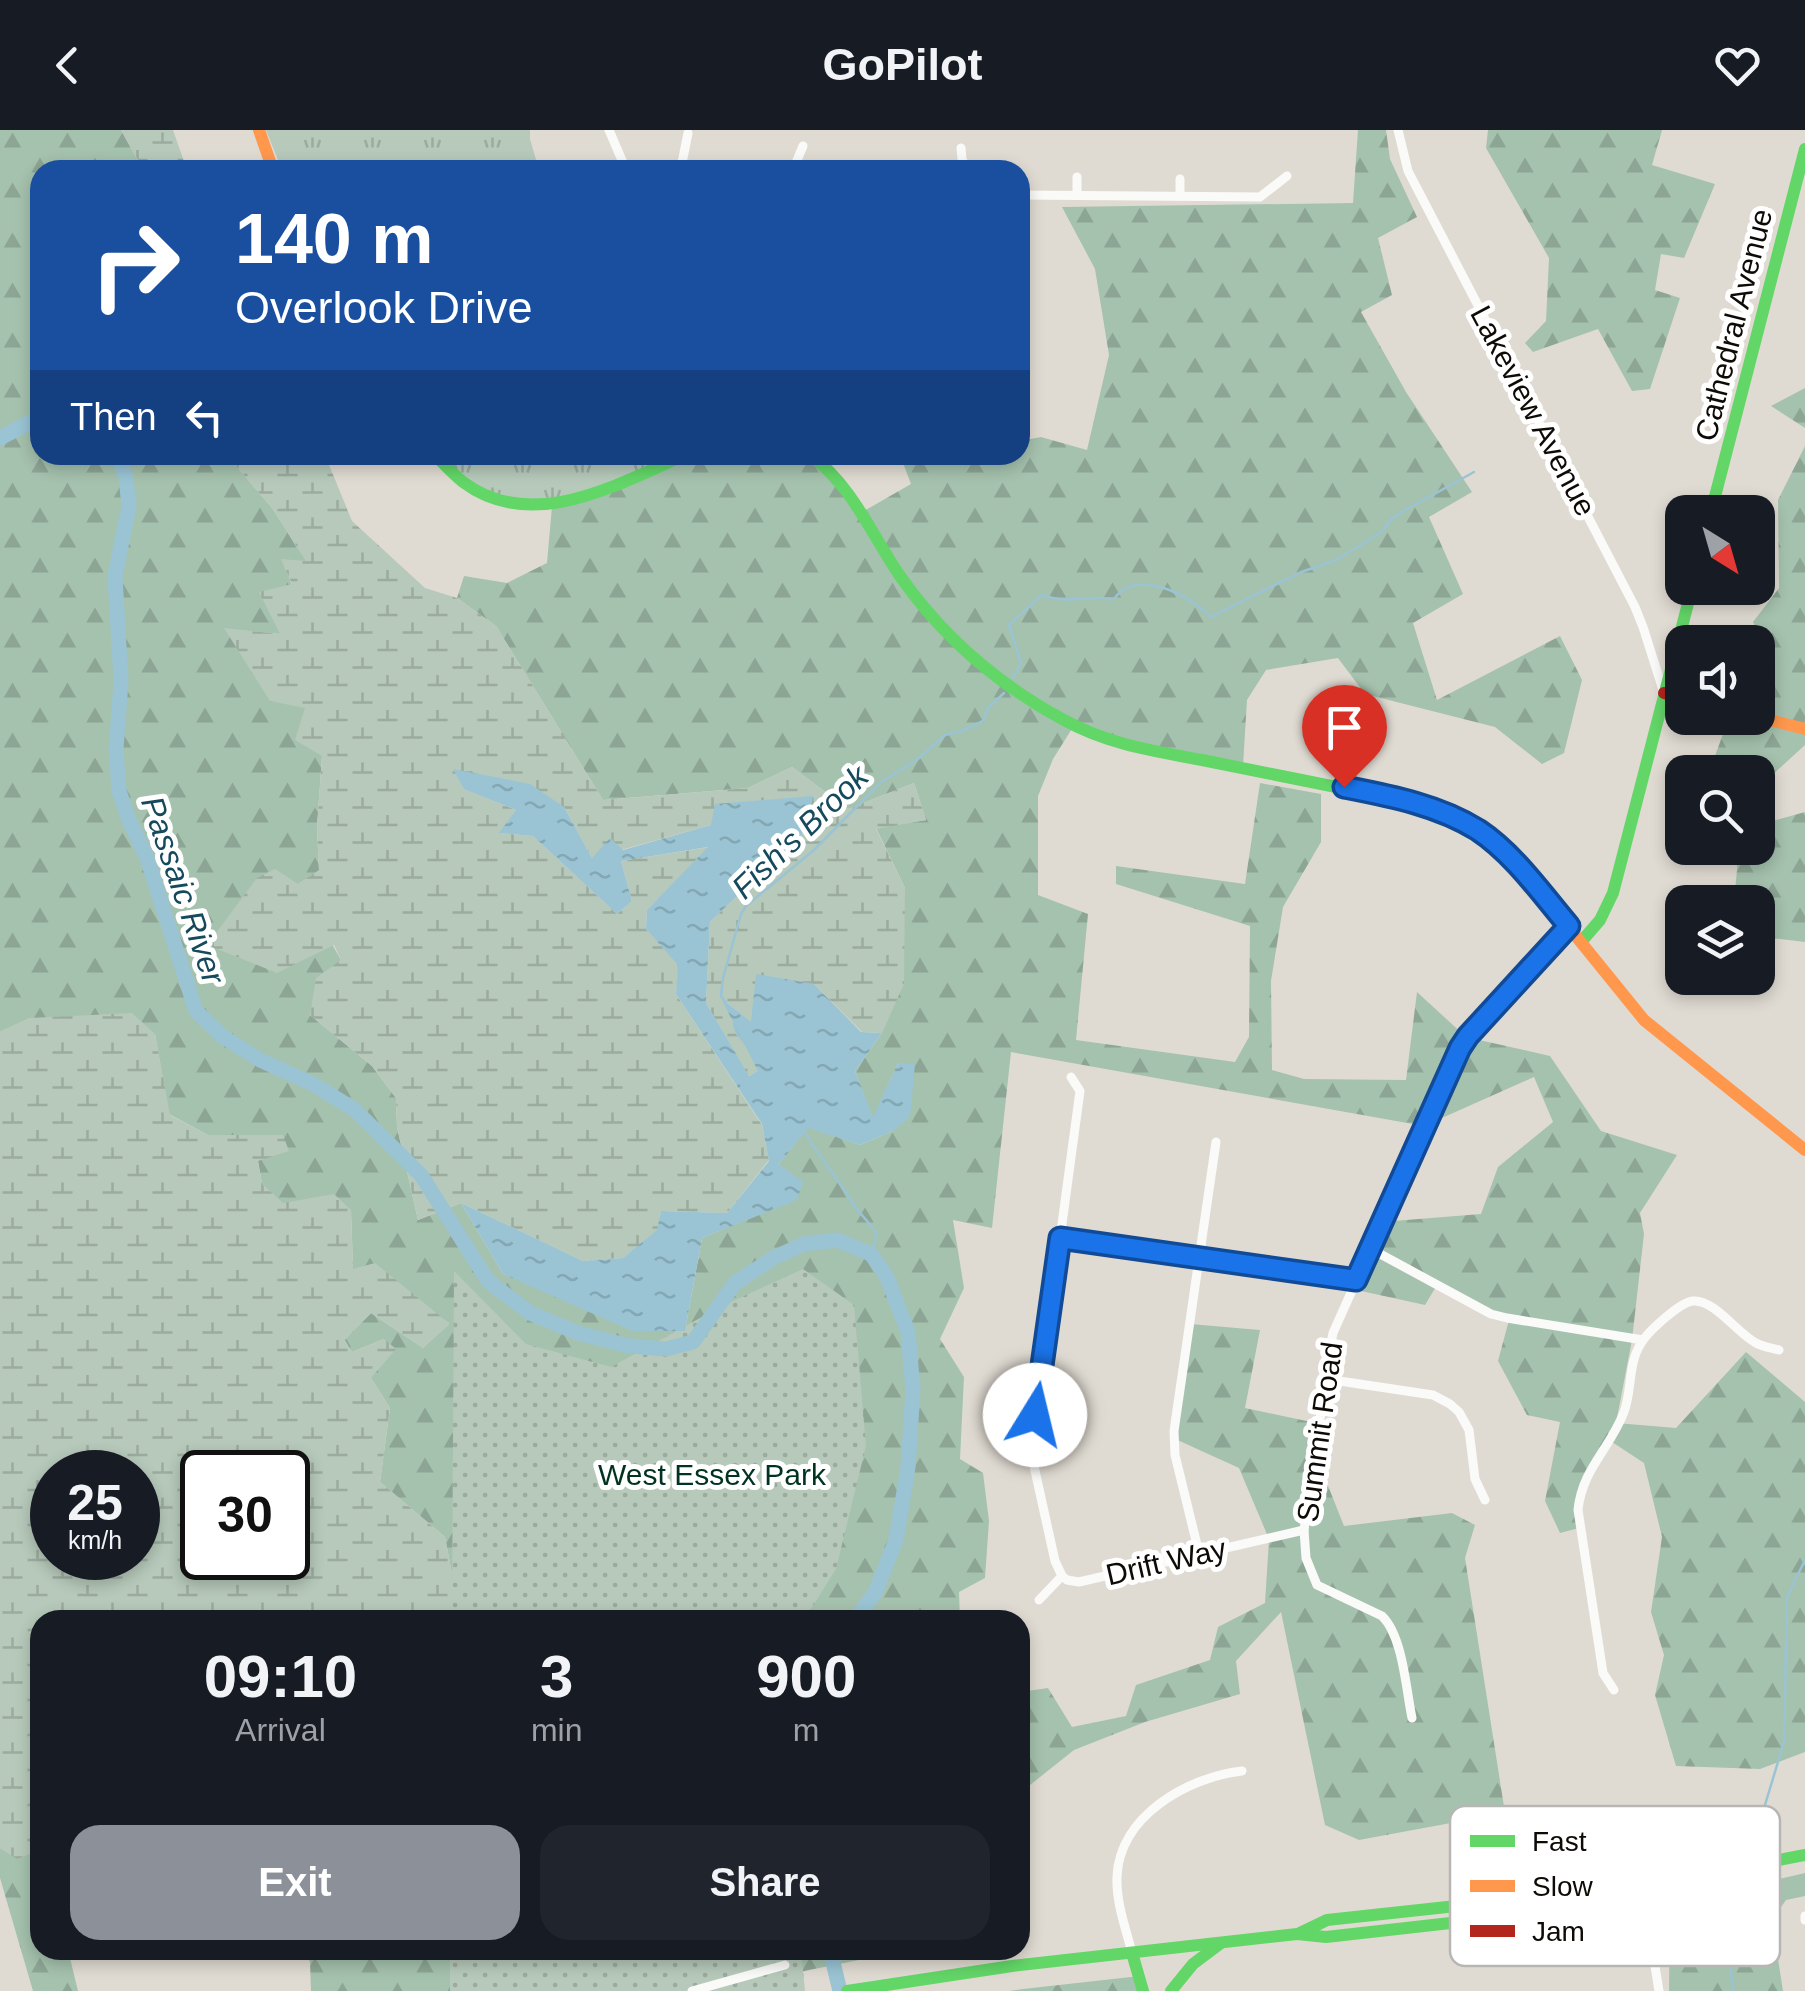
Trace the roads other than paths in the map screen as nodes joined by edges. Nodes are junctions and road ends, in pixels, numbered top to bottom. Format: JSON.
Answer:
{"nodes":[{"id":1,"x":259,"y":130,"type":"edge"},
{"id":2,"x":609,"y":130,"type":"edge"},
{"id":3,"x":1398,"y":130,"type":"edge"},
{"id":4,"x":688,"y":133,"type":"dead end"},
{"id":5,"x":803,"y":146,"type":"dead end"},
{"id":6,"x":960,"y":148,"type":"dead end"},
{"id":7,"x":1805,"y":149,"type":"edge"},
{"id":8,"x":270,"y":160,"type":"edge"},
{"id":9,"x":622,"y":160,"type":"edge"},
{"id":10,"x":687,"y":160,"type":"edge"},
{"id":11,"x":797,"y":160,"type":"edge"},
{"id":12,"x":963,"y":160,"type":"edge"},
{"id":13,"x":1287,"y":176,"type":"dead end"},
{"id":14,"x":1077,"y":177,"type":"dead end"},
{"id":15,"x":1180,"y":180,"type":"dead end"},
{"id":16,"x":1030,"y":195,"type":"edge"},
{"id":17,"x":1078,"y":195,"type":"junction"},
{"id":18,"x":1180,"y":196,"type":"junction"},
{"id":19,"x":444,"y":465,"type":"edge"},
{"id":20,"x":661,"y":465,"type":"edge"},
{"id":21,"x":825,"y":465,"type":"edge"},
{"id":22,"x":1715,"y":495,"type":"edge"},
{"id":23,"x":1687,"y":605,"type":"edge"},
{"id":24,"x":1664,"y":693,"type":"junction"},
{"id":25,"x":1775,"y":721,"type":"edge"},
{"id":26,"x":1805,"y":729,"type":"edge"},
{"id":27,"x":1569,"y":926,"type":"junction"},
{"id":28,"x":1581,"y":942,"type":"junction"},
{"id":29,"x":1071,"y":1077,"type":"dead end"},
{"id":30,"x":1216,"y":1142,"type":"dead end"},
{"id":31,"x":1805,"y":1150,"type":"edge"},
{"id":32,"x":1060,"y":1238,"type":"junction"},
{"id":33,"x":1371,"y":1249,"type":"junction"},
{"id":34,"x":1200,"y":1258,"type":"junction"},
{"id":35,"x":1356,"y":1280,"type":"junction"},
{"id":36,"x":1643,"y":1340,"type":"junction"},
{"id":37,"x":1779,"y":1350,"type":"dead end"},
{"id":38,"x":1326,"y":1379,"type":"junction"},
{"id":39,"x":1485,"y":1500,"type":"dead end"},
{"id":40,"x":1304,"y":1530,"type":"junction"},
{"id":41,"x":1199,"y":1553,"type":"junction"},
{"id":42,"x":1062,"y":1576,"type":"junction"},
{"id":43,"x":1039,"y":1600,"type":"dead end"},
{"id":44,"x":1614,"y":1690,"type":"dead end"},
{"id":45,"x":1412,"y":1718,"type":"dead end"},
{"id":46,"x":1242,"y":1771,"type":"dead end"},
{"id":47,"x":1805,"y":1855,"type":"edge"},
{"id":48,"x":1780,"y":1860,"type":"edge"},
{"id":49,"x":1450,"y":1923,"type":"edge"},
{"id":50,"x":1222,"y":1943,"type":"junction"},
{"id":51,"x":1132,"y":1953,"type":"junction"},
{"id":52,"x":785,"y":1965,"type":"dead end"},
{"id":53,"x":1655,"y":1966,"type":"edge"},
{"id":54,"x":692,"y":1991,"type":"edge"},
{"id":55,"x":847,"y":1991,"type":"edge"},
{"id":56,"x":1143,"y":1991,"type":"edge"},
{"id":57,"x":1171,"y":1991,"type":"edge"},
{"id":58,"x":1659,"y":1991,"type":"edge"}],
"edges":[{"from":1,"to":8,"type":"street"},
{"from":2,"to":9,"type":"street"},
{"from":3,"to":24,"type":"street","name":"Lakeview Avenue"},
{"from":4,"to":10,"type":"street"},
{"from":5,"to":11,"type":"street"},
{"from":6,"to":12,"type":"street"},
{"from":7,"to":22,"type":"street","name":"Cathedral Avenue"},
{"from":13,"to":18,"type":"street"},
{"from":14,"to":17,"type":"street"},
{"from":15,"to":18,"type":"street"},
{"from":16,"to":17,"type":"street"},
{"from":17,"to":18,"type":"street"},
{"from":19,"to":20,"type":"street"},
{"from":21,"to":27,"type":"street"},
{"from":23,"to":24,"type":"street"},
{"from":24,"to":28,"type":"street"},
{"from":25,"to":26,"type":"street"},
{"from":27,"to":28,"type":"street"},
{"from":27,"to":33,"type":"street"},
{"from":28,"to":31,"type":"street"},
{"from":29,"to":32,"type":"street"},
{"from":30,"to":34,"type":"street"},
{"from":32,"to":34,"type":"street"},
{"from":32,"to":42,"type":"street"},
{"from":33,"to":35,"type":"street","name":"Summit Road"},
{"from":33,"to":36,"type":"street"},
{"from":34,"to":35,"type":"street"},
{"from":34,"to":41,"type":"street"},
{"from":35,"to":38,"type":"street","name":"Summit Road"},
{"from":36,"to":37,"type":"street"},
{"from":36,"to":44,"type":"street"},
{"from":38,"to":39,"type":"street"},
{"from":38,"to":40,"type":"street","name":"Summit Road"},
{"from":40,"to":41,"type":"street","name":"Drift Way"},
{"from":40,"to":45,"type":"street","name":"Summit Road"},
{"from":41,"to":42,"type":"street","name":"Drift Way"},
{"from":42,"to":43,"type":"street","name":"Drift Way"},
{"from":46,"to":51,"type":"street"},
{"from":47,"to":48,"type":"street"},
{"from":49,"to":50,"type":"street"},
{"from":50,"to":51,"type":"street"},
{"from":50,"to":57,"type":"street"},
{"from":51,"to":55,"type":"street"},
{"from":51,"to":56,"type":"street"},
{"from":52,"to":54,"type":"street"},
{"from":53,"to":58,"type":"street"}]}
